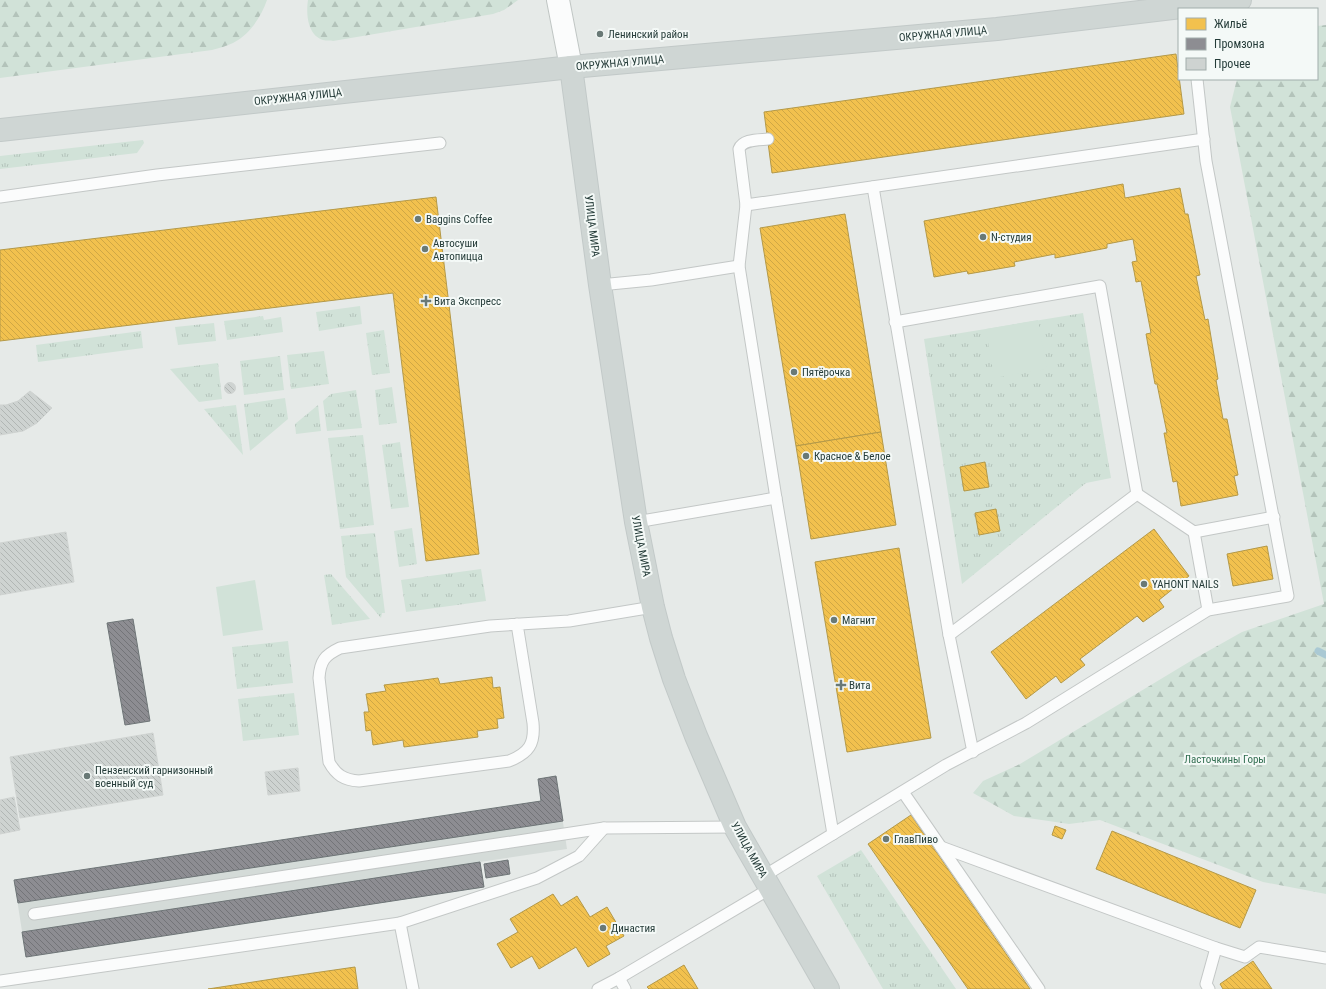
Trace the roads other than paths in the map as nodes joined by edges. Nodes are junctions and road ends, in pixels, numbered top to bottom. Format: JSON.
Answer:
{"nodes":[{"id":1,"x":558,"y":0,"type":"edge"},
{"id":2,"x":1240,"y":0,"type":"edge"},
{"id":3,"x":1190,"y":8,"type":"edge"},
{"id":4,"x":1178,"y":9,"type":"edge"},
{"id":5,"x":572,"y":67,"type":"junction"},
{"id":6,"x":1197,"y":80,"type":"edge"},
{"id":7,"x":0,"y":130,"type":"edge"},
{"id":8,"x":768,"y":139,"type":"dead end"},
{"id":9,"x":1204,"y":140,"type":"junction"},
{"id":10,"x":440,"y":143,"type":"dead end"},
{"id":11,"x":873,"y":187,"type":"junction"},
{"id":12,"x":0,"y":197,"type":"edge"},
{"id":13,"x":746,"y":205,"type":"junction"},
{"id":14,"x":740,"y":266,"type":"junction"},
{"id":15,"x":600,"y":285,"type":"junction"},
{"id":16,"x":896,"y":322,"type":"junction"},
{"id":17,"x":1137,"y":494,"type":"junction"},
{"id":18,"x":776,"y":498,"type":"junction"},
{"id":19,"x":1274,"y":517,"type":"junction"},
{"id":20,"x":636,"y":522,"type":"junction"},
{"id":21,"x":1194,"y":532,"type":"junction"},
{"id":22,"x":653,"y":607,"type":"junction"},
{"id":23,"x":1208,"y":610,"type":"junction"},
{"id":24,"x":517,"y":624,"type":"junction"},
{"id":25,"x":949,"y":634,"type":"junction"},
{"id":26,"x":973,"y":752,"type":"junction"},
{"id":27,"x":902,"y":792,"type":"junction"},
{"id":28,"x":735,"y":827,"type":"junction"},
{"id":29,"x":604,"y":828,"type":"junction"},
{"id":30,"x":833,"y":834,"type":"junction"},
{"id":31,"x":941,"y":847,"type":"junction"},
{"id":32,"x":767,"y":882,"type":"junction"},
{"id":33,"x":34,"y":914,"type":"dead end"},
{"id":34,"x":400,"y":923,"type":"junction"},
{"id":35,"x":1216,"y":948,"type":"junction"},
{"id":36,"x":1326,"y":958,"type":"edge"},
{"id":37,"x":619,"y":978,"type":"junction"},
{"id":38,"x":0,"y":981,"type":"edge"},
{"id":39,"x":413,"y":989,"type":"edge"},
{"id":40,"x":598,"y":989,"type":"edge"},
{"id":41,"x":625,"y":989,"type":"edge"},
{"id":42,"x":828,"y":989,"type":"edge"},
{"id":43,"x":1039,"y":989,"type":"edge"},
{"id":44,"x":1209,"y":989,"type":"edge"}],
"edges":[{"from":1,"to":5,"type":"main road"},
{"from":2,"to":3,"type":"main road","name":"ОКРУЖНАЯ УЛИЦА"},
{"from":4,"to":5,"type":"main road","name":"ОКРУЖНАЯ УЛИЦА"},
{"from":5,"to":7,"type":"main road","name":"ОКРУЖНАЯ УЛИЦА"},
{"from":5,"to":15,"type":"main road","name":"УЛИЦА МИРА"},
{"from":6,"to":9,"type":"lane"},
{"from":8,"to":13,"type":"lane"},
{"from":9,"to":11,"type":"lane"},
{"from":9,"to":19,"type":"lane"},
{"from":10,"to":12,"type":"lane"},
{"from":11,"to":13,"type":"lane"},
{"from":11,"to":16,"type":"lane"},
{"from":13,"to":14,"type":"lane"},
{"from":14,"to":15,"type":"lane"},
{"from":14,"to":18,"type":"lane"},
{"from":15,"to":20,"type":"main road","name":"УЛИЦА МИРА"},
{"from":16,"to":17,"type":"lane"},
{"from":16,"to":25,"type":"lane"},
{"from":17,"to":21,"type":"lane"},
{"from":17,"to":25,"type":"lane"},
{"from":18,"to":20,"type":"lane"},
{"from":18,"to":30,"type":"lane"},
{"from":19,"to":21,"type":"lane"},
{"from":19,"to":23,"type":"lane"},
{"from":20,"to":22,"type":"main road","name":"УЛИЦА МИРА"},
{"from":21,"to":23,"type":"lane"},
{"from":22,"to":24,"type":"lane"},
{"from":22,"to":28,"type":"main road","name":"УЛИЦА МИРА"},
{"from":23,"to":26,"type":"lane"},
{"from":24,"to":24,"type":"lane"},
{"from":25,"to":26,"type":"lane"},
{"from":26,"to":27,"type":"lane"},
{"from":27,"to":30,"type":"lane"},
{"from":27,"to":31,"type":"lane"},
{"from":28,"to":29,"type":"lane"},
{"from":28,"to":32,"type":"main road","name":"УЛИЦА МИРА"},
{"from":29,"to":33,"type":"lane"},
{"from":29,"to":34,"type":"lane"},
{"from":30,"to":32,"type":"lane"},
{"from":31,"to":35,"type":"lane"},
{"from":31,"to":43,"type":"lane"},
{"from":32,"to":37,"type":"lane"},
{"from":32,"to":42,"type":"main road","name":"УЛИЦА МИРА"},
{"from":34,"to":38,"type":"lane"},
{"from":34,"to":39,"type":"lane"},
{"from":35,"to":36,"type":"lane"},
{"from":35,"to":44,"type":"lane"},
{"from":37,"to":40,"type":"lane"},
{"from":37,"to":41,"type":"lane"}]}
